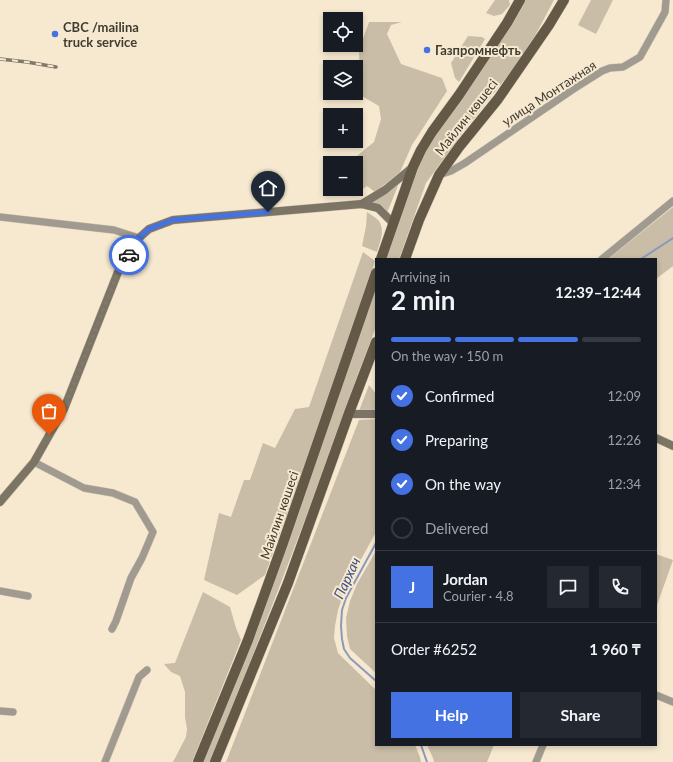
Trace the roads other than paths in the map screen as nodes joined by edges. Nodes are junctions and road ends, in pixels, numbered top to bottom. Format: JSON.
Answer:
{"nodes":[{"id":1,"x":520,"y":0,"type":"edge"},
{"id":2,"x":564,"y":0,"type":"edge"},
{"id":3,"x":666,"y":0,"type":"edge"},
{"id":4,"x":413,"y":167,"type":"junction"},
{"id":5,"x":439,"y":175,"type":"junction"},
{"id":6,"x":673,"y":201,"type":"edge"},
{"id":7,"x":362,"y":204,"type":"junction"},
{"id":8,"x":0,"y":217,"type":"edge"},
{"id":9,"x":393,"y":223,"type":"junction"},
{"id":10,"x":139,"y":238,"type":"junction"},
{"id":11,"x":381,"y":258,"type":"edge"},
{"id":12,"x":405,"y":258,"type":"edge"},
{"id":13,"x":603,"y":258,"type":"edge"},
{"id":14,"x":375,"y":275,"type":"edge"},
{"id":15,"x":374,"y":354,"type":"edge"},
{"id":16,"x":349,"y":413,"type":"junction"},
{"id":17,"x":375,"y":414,"type":"edge"},
{"id":18,"x":657,"y":438,"type":"edge"},
{"id":19,"x":673,"y":446,"type":"edge"},
{"id":20,"x":34,"y":462,"type":"junction"},
{"id":21,"x":0,"y":502,"type":"edge"},
{"id":22,"x":0,"y":591,"type":"edge"},
{"id":23,"x":28,"y":596,"type":"dead end"},
{"id":24,"x":112,"y":629,"type":"dead end"},
{"id":25,"x":146,"y":670,"type":"dead end"},
{"id":26,"x":657,"y":695,"type":"edge"},
{"id":27,"x":673,"y":702,"type":"edge"},
{"id":28,"x":0,"y":711,"type":"edge"},
{"id":29,"x":13,"y":712,"type":"dead end"},
{"id":30,"x":543,"y":746,"type":"edge"},
{"id":31,"x":105,"y":762,"type":"edge"},
{"id":32,"x":198,"y":762,"type":"edge"},
{"id":33,"x":216,"y":762,"type":"edge"},
{"id":34,"x":536,"y":762,"type":"edge"}],
"edges":[{"from":1,"to":4,"type":"main road","name":"Майлин көшесі"},
{"from":2,"to":5,"type":"main road","name":"Майлин көшесі"},
{"from":3,"to":5,"type":"street","name":"улица Монтажная"},
{"from":4,"to":7,"type":"street"},
{"from":4,"to":9,"type":"main road","name":"Майлин көшесі"},
{"from":5,"to":12,"type":"main road","name":"Майлин көшесі"},
{"from":6,"to":13,"type":"street"},
{"from":7,"to":9,"type":"street"},
{"from":7,"to":10,"type":"street"},
{"from":8,"to":10,"type":"street"},
{"from":9,"to":11,"type":"main road","name":"Майлин көшесі"},
{"from":10,"to":20,"type":"street"},
{"from":14,"to":32,"type":"main road","name":"Майлин көшесі"},
{"from":15,"to":16,"type":"main road"},
{"from":16,"to":17,"type":"street"},
{"from":16,"to":33,"type":"main road"},
{"from":18,"to":19,"type":"street"},
{"from":20,"to":21,"type":"street"},
{"from":20,"to":24,"type":"street"},
{"from":22,"to":23,"type":"street"},
{"from":25,"to":31,"type":"street"},
{"from":26,"to":27,"type":"street"},
{"from":28,"to":29,"type":"street"},
{"from":30,"to":34,"type":"street"}]}
